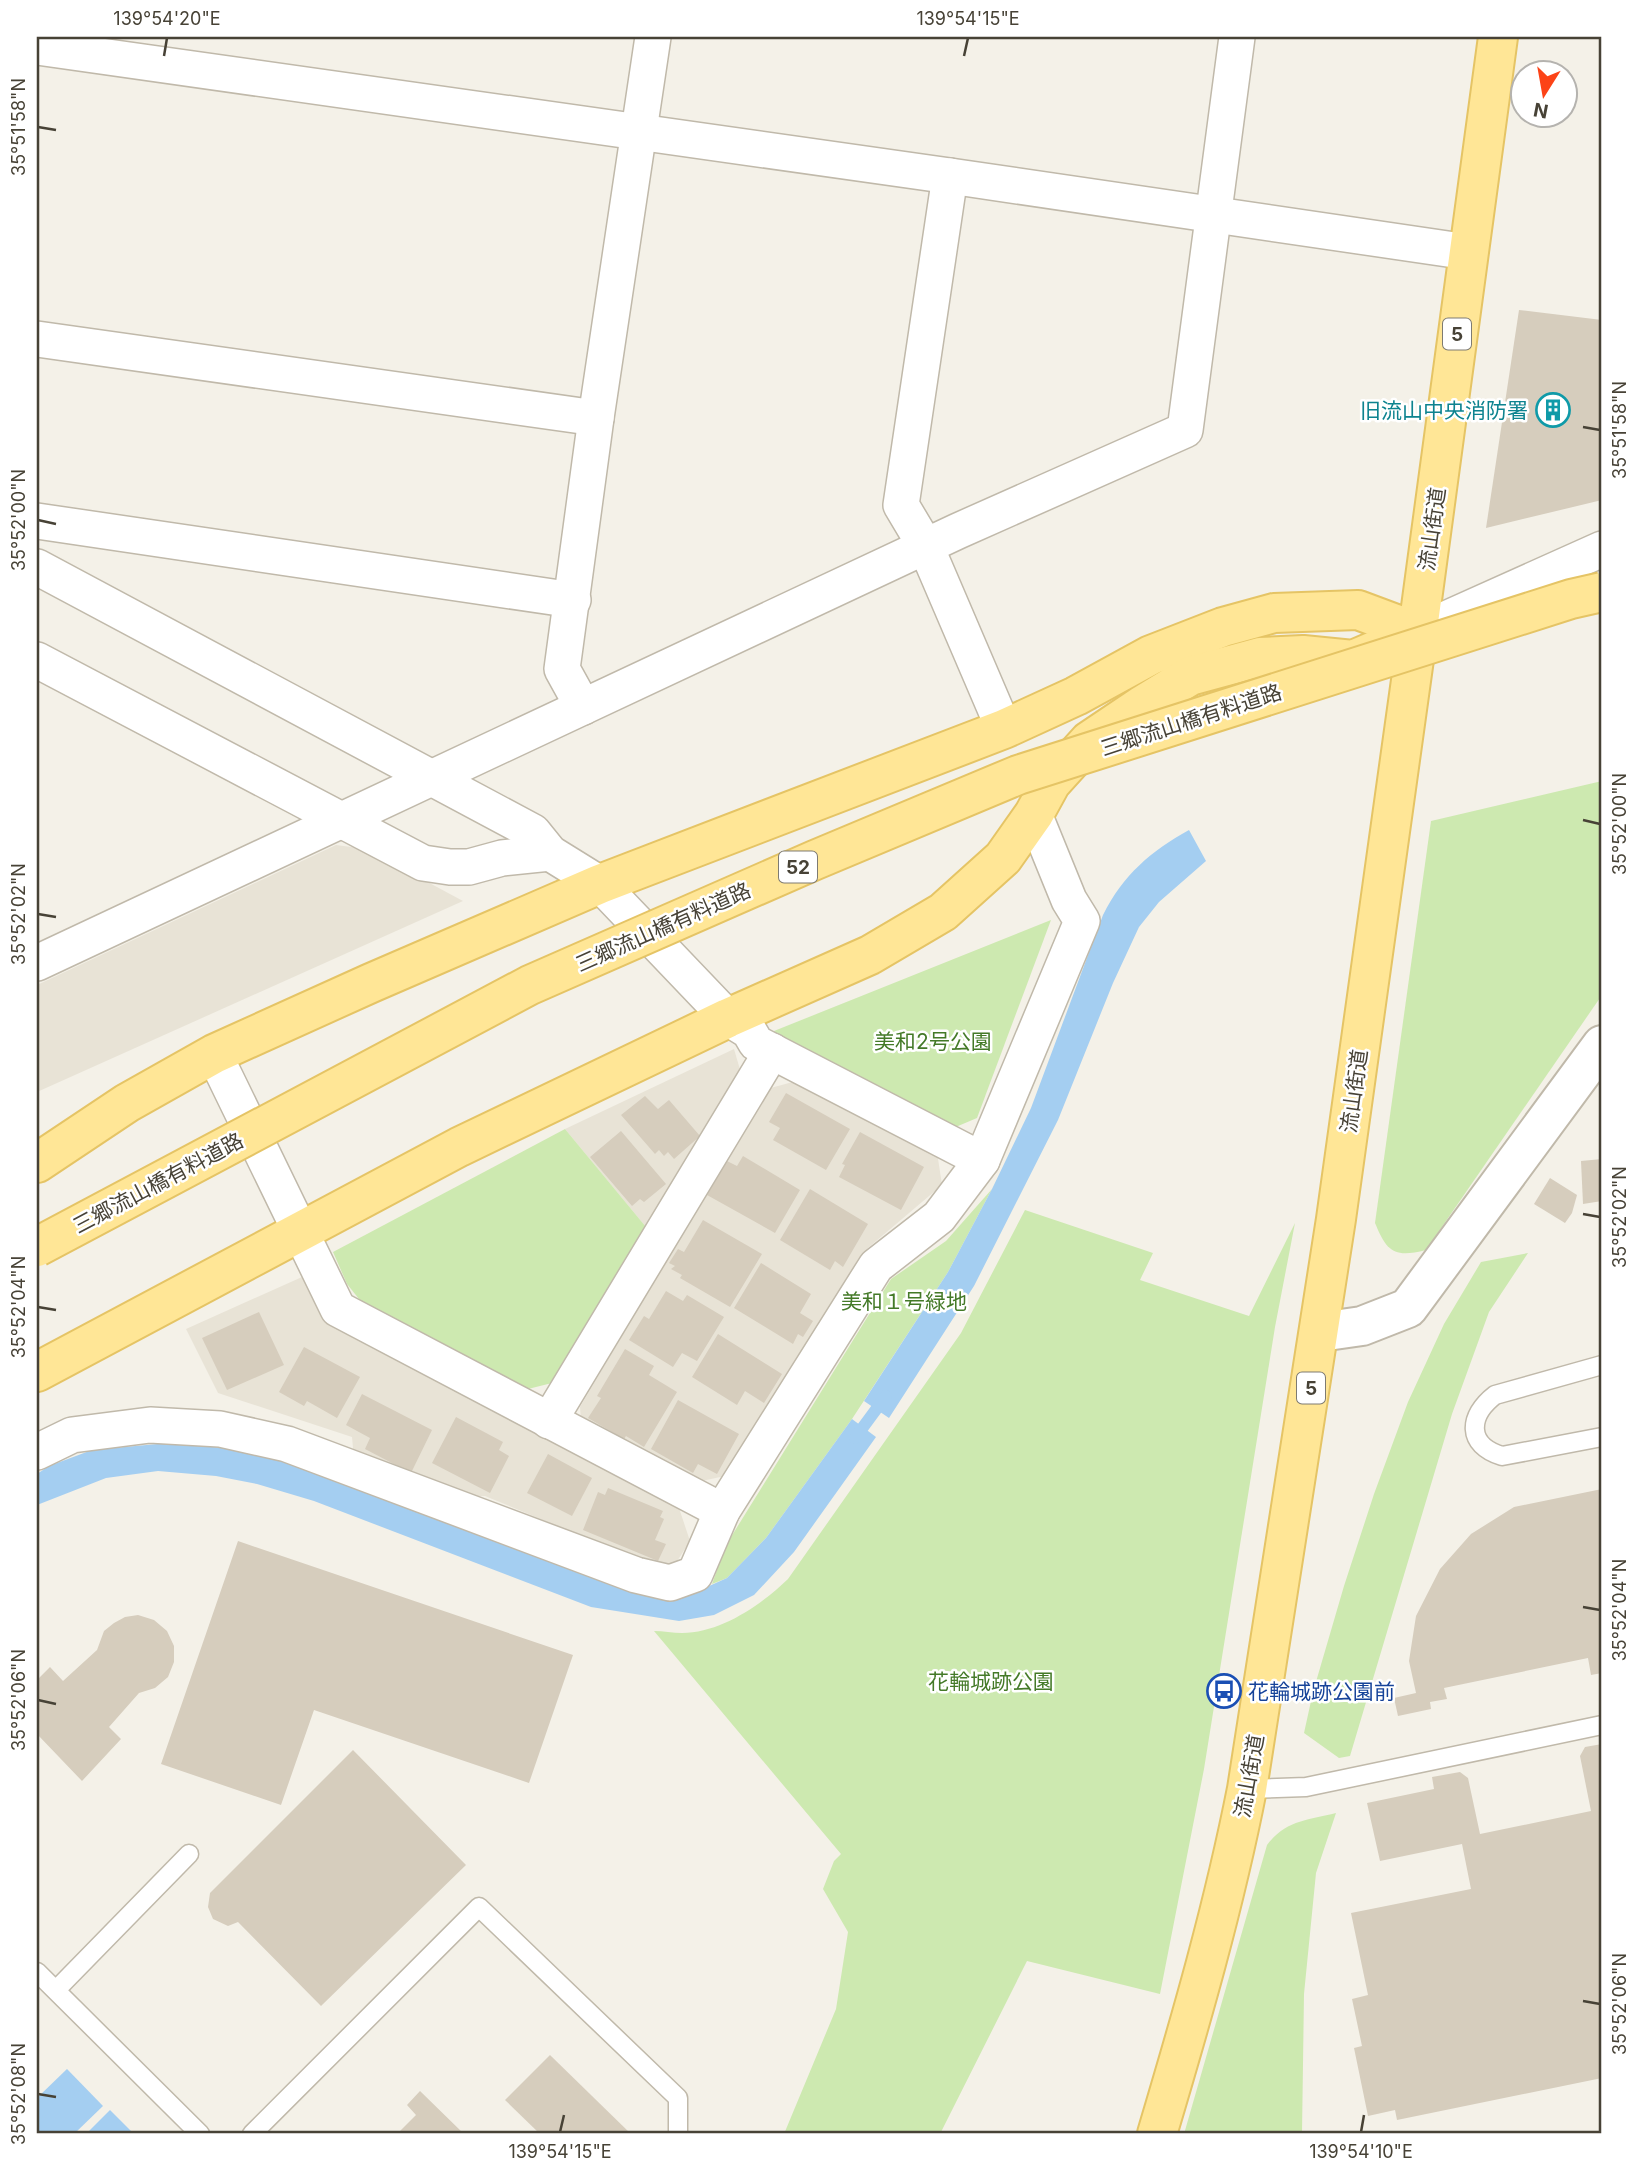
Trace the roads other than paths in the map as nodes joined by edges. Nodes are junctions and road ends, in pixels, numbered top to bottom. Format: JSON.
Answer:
{"nodes":[{"id":1,"x":653,"y":37,"type":"edge"},
{"id":2,"x":1237,"y":37,"type":"edge"},
{"id":3,"x":1498,"y":37,"type":"edge"},
{"id":4,"x":37,"y":47,"type":"edge"},
{"id":5,"x":639,"y":131,"type":"junction"},
{"id":6,"x":950,"y":176,"type":"junction"},
{"id":7,"x":1213,"y":214,"type":"junction"},
{"id":8,"x":1468,"y":252,"type":"junction"},
{"id":9,"x":37,"y":339,"type":"edge"},
{"id":10,"x":596,"y":418,"type":"junction"},
{"id":11,"x":37,"y":522,"type":"edge"},
{"id":12,"x":926,"y":547,"type":"junction"},
{"id":13,"x":1602,"y":549,"type":"edge"},
{"id":14,"x":37,"y":566,"type":"edge"},
{"id":15,"x":1602,"y":592,"type":"edge"},
{"id":16,"x":573,"y":600,"type":"junction"},
{"id":17,"x":1417,"y":632,"type":"junction"},
{"id":18,"x":37,"y":660,"type":"edge"},
{"id":19,"x":583,"y":707,"type":"junction"},
{"id":20,"x":1004,"y":729,"type":"junction"},
{"id":21,"x":432,"y":778,"type":"junction"},
{"id":22,"x":1034,"y":814,"type":"junction"},
{"id":23,"x":339,"y":820,"type":"junction"},
{"id":24,"x":550,"y":853,"type":"junction"},
{"id":25,"x":600,"y":884,"type":"junction"},
{"id":26,"x":37,"y":963,"type":"edge"},
{"id":27,"x":728,"y":1018,"type":"junction"},
{"id":28,"x":1602,"y":1045,"type":"edge"},
{"id":29,"x":772,"y":1051,"type":"junction"},
{"id":30,"x":214,"y":1054,"type":"junction"},
{"id":31,"x":982,"y":1160,"type":"junction"},
{"id":32,"x":37,"y":1163,"type":"edge"},
{"id":33,"x":302,"y":1231,"type":"junction"},
{"id":34,"x":37,"y":1247,"type":"edge"},
{"id":35,"x":1320,"y":1332,"type":"junction"},
{"id":36,"x":1602,"y":1365,"type":"edge"},
{"id":37,"x":37,"y":1372,"type":"edge"},
{"id":38,"x":549,"y":1421,"type":"junction"},
{"id":39,"x":1602,"y":1437,"type":"edge"},
{"id":40,"x":37,"y":1452,"type":"edge"},
{"id":41,"x":723,"y":1511,"type":"junction"},
{"id":42,"x":1602,"y":1725,"type":"edge"},
{"id":43,"x":1247,"y":1789,"type":"junction"},
{"id":44,"x":189,"y":1854,"type":"dead end"},
{"id":45,"x":45,"y":1986,"type":"edge"},
{"id":46,"x":200,"y":2134,"type":"edge"},
{"id":47,"x":252,"y":2134,"type":"edge"},
{"id":48,"x":678,"y":2134,"type":"edge"},
{"id":49,"x":1157,"y":2134,"type":"edge"}],
"edges":[{"from":1,"to":5,"type":"street"},
{"from":2,"to":7,"type":"street"},
{"from":3,"to":8,"type":"main road","name":"流山街道","number":"5"},
{"from":4,"to":5,"type":"street"},
{"from":5,"to":6,"type":"street"},
{"from":5,"to":10,"type":"street"},
{"from":6,"to":7,"type":"street"},
{"from":6,"to":12,"type":"street"},
{"from":7,"to":8,"type":"street"},
{"from":7,"to":12,"type":"street"},
{"from":8,"to":17,"type":"main road","name":"流山街道","number":"5"},
{"from":9,"to":10,"type":"street"},
{"from":10,"to":16,"type":"street"},
{"from":11,"to":16,"type":"street"},
{"from":12,"to":19,"type":"street"},
{"from":12,"to":20,"type":"street"},
{"from":13,"to":17,"type":"street"},
{"from":14,"to":21,"type":"street"},
{"from":15,"to":34,"type":"main road","name":"三郷流山橋有料道路","number":"52","bridge":true},
{"from":16,"to":19,"type":"street"},
{"from":17,"to":20,"type":"main road"},
{"from":17,"to":22,"type":"main road"},
{"from":17,"to":35,"type":"main road","name":"流山街道","number":"5"},
{"from":18,"to":23,"type":"street"},
{"from":19,"to":21,"type":"street"},
{"from":20,"to":25,"type":"main road"},
{"from":21,"to":23,"type":"street"},
{"from":21,"to":24,"type":"street"},
{"from":22,"to":27,"type":"main road"},
{"from":22,"to":31,"type":"street"},
{"from":23,"to":24,"type":"street"},
{"from":23,"to":26,"type":"street"},
{"from":24,"to":25,"type":"street"},
{"from":25,"to":27,"type":"street"},
{"from":25,"to":30,"type":"main road"},
{"from":27,"to":29,"type":"street"},
{"from":27,"to":33,"type":"main road"},
{"from":28,"to":35,"type":"street"},
{"from":29,"to":31,"type":"street"},
{"from":29,"to":38,"type":"street"},
{"from":30,"to":32,"type":"main road"},
{"from":30,"to":33,"type":"street"},
{"from":31,"to":41,"type":"street"},
{"from":33,"to":37,"type":"main road"},
{"from":33,"to":38,"type":"street"},
{"from":35,"to":43,"type":"main road","name":"流山街道","number":"5"},
{"from":36,"to":39,"type":"lane"},
{"from":38,"to":41,"type":"street"},
{"from":40,"to":41,"type":"street"},
{"from":42,"to":43,"type":"lane"},
{"from":43,"to":49,"type":"main road","name":"流山街道","number":"5"},
{"from":44,"to":45,"type":"lane"},
{"from":45,"to":46,"type":"lane"},
{"from":47,"to":48,"type":"lane"}]}
